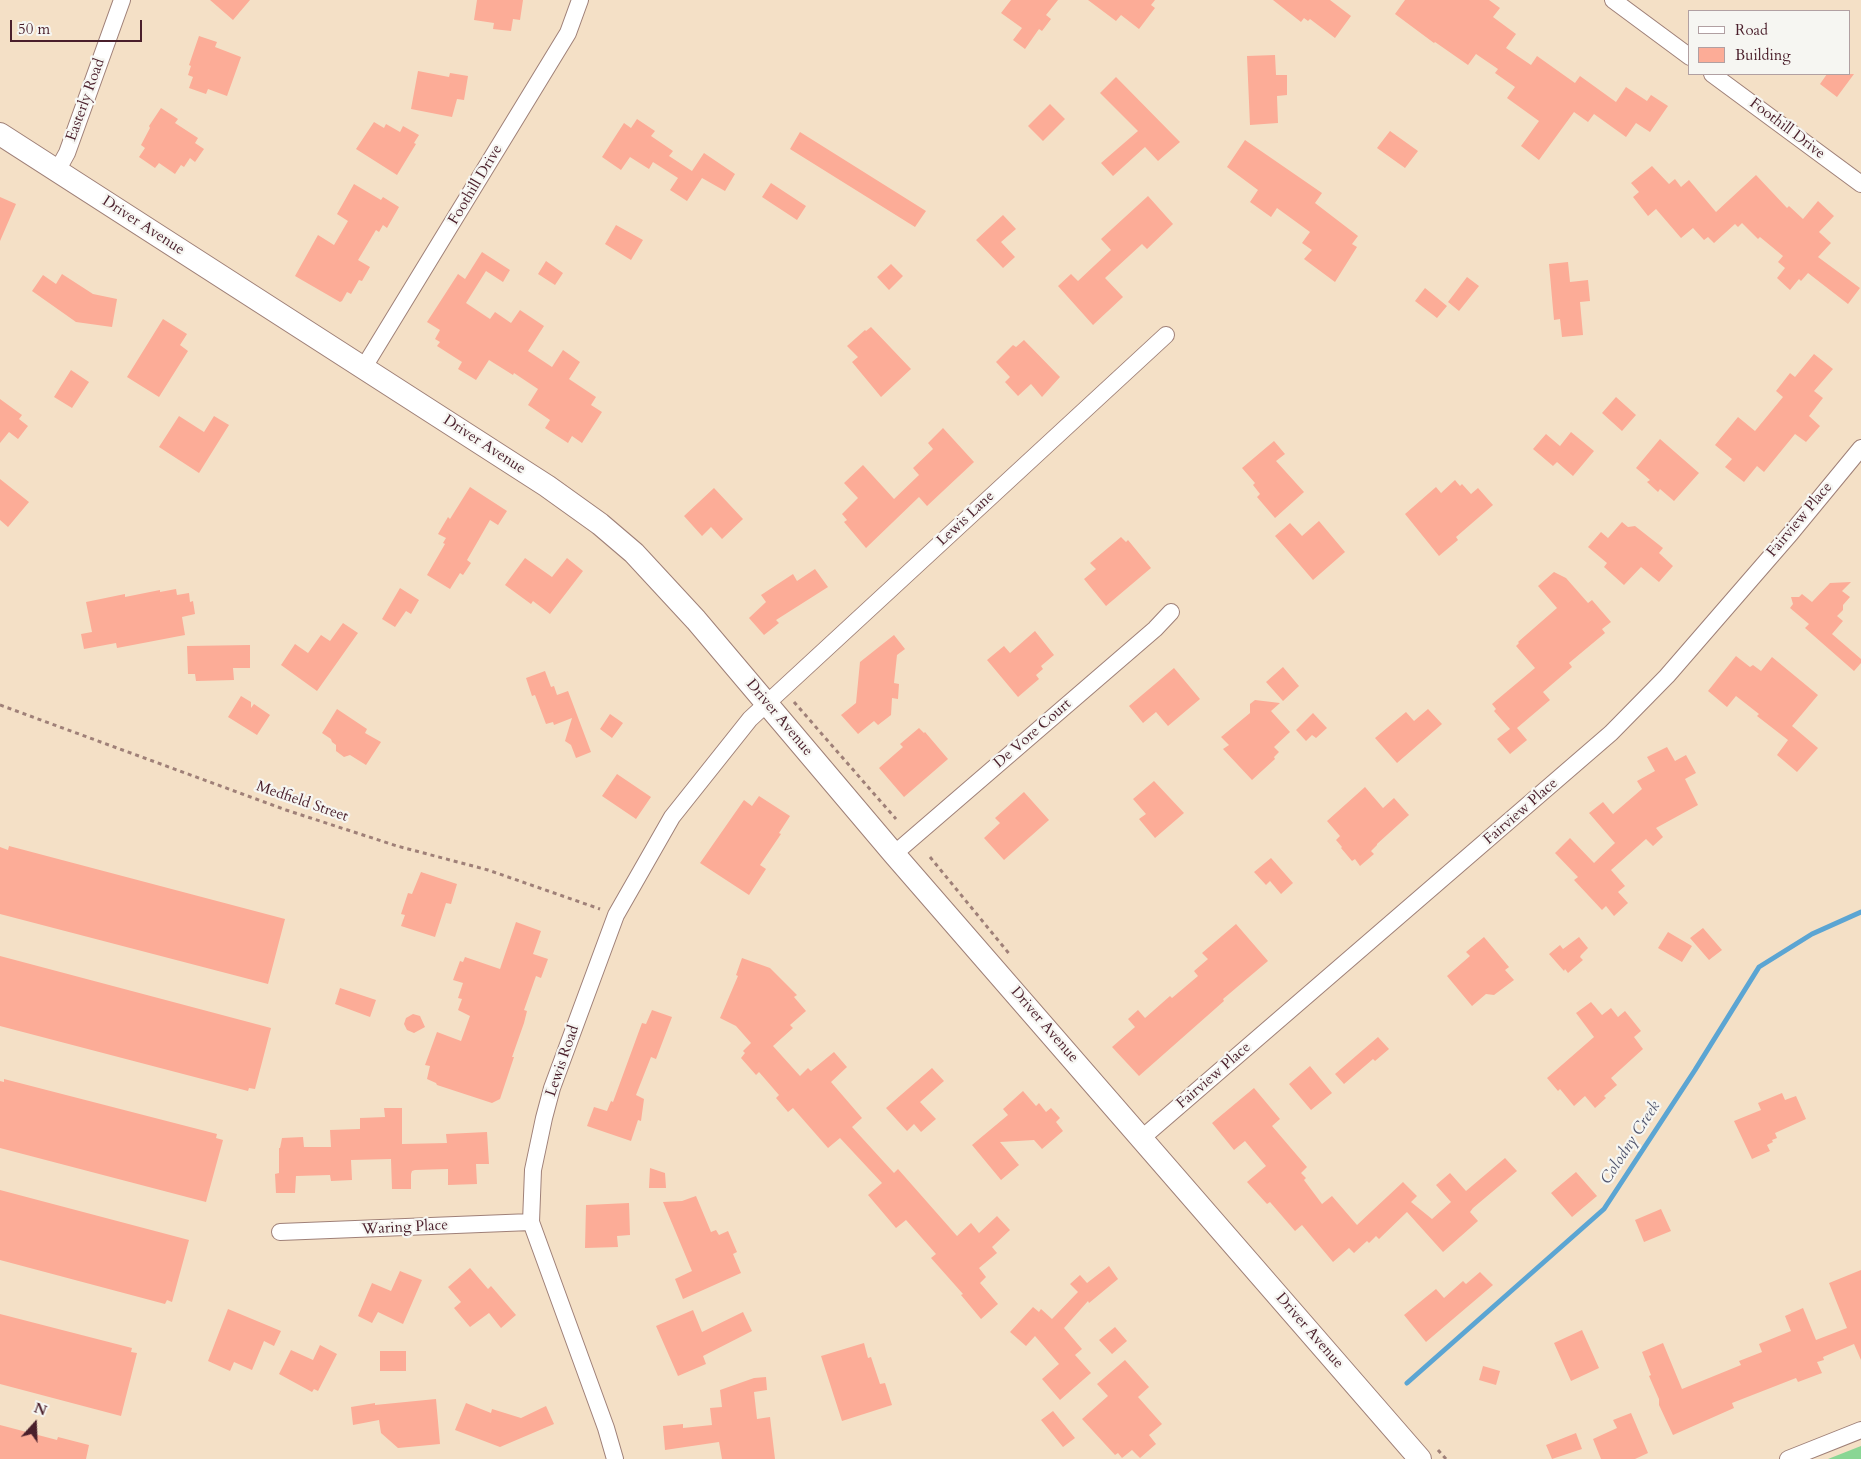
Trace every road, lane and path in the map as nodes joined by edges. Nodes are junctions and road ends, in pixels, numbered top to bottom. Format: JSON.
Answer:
{"nodes":[{"id":1,"x":122,"y":0,"type":"edge"},
{"id":2,"x":580,"y":0,"type":"edge"},
{"id":3,"x":1613,"y":0,"type":"edge"},
{"id":4,"x":1688,"y":56,"type":"edge"},
{"id":5,"x":1713,"y":75,"type":"edge"},
{"id":6,"x":0,"y":134,"type":"edge"},
{"id":7,"x":57,"y":170,"type":"junction"},
{"id":8,"x":1861,"y":184,"type":"edge"},
{"id":9,"x":1166,"y":335,"type":"dead end"},
{"id":10,"x":364,"y":367,"type":"junction"},
{"id":11,"x":1861,"y":448,"type":"edge"},
{"id":12,"x":1171,"y":612,"type":"dead end"},
{"id":13,"x":794,"y":702,"type":"dead end"},
{"id":14,"x":766,"y":703,"type":"junction"},
{"id":15,"x":0,"y":705,"type":"edge"},
{"id":16,"x":896,"y":819,"type":"dead end"},
{"id":17,"x":894,"y":854,"type":"junction"},
{"id":18,"x":930,"y":857,"type":"dead end"},
{"id":19,"x":601,"y":910,"type":"dead end"},
{"id":20,"x":1014,"y":959,"type":"dead end"},
{"id":21,"x":1142,"y":1138,"type":"junction"},
{"id":22,"x":530,"y":1222,"type":"junction"},
{"id":23,"x":280,"y":1232,"type":"dead end"},
{"id":24,"x":1861,"y":1430,"type":"edge"},
{"id":25,"x":615,"y":1459,"type":"edge"},
{"id":26,"x":1420,"y":1459,"type":"edge"},
{"id":27,"x":1788,"y":1459,"type":"edge"}],
"edges":[{"from":1,"to":7,"type":"street","name":"Easterly Road"},
{"from":2,"to":10,"type":"street","name":"Foothill Drive"},
{"from":3,"to":4,"type":"street"},
{"from":5,"to":8,"type":"street","name":"Foothill Drive"},
{"from":6,"to":7,"type":"street","name":"Driver Avenue"},
{"from":7,"to":10,"type":"street","name":"Driver Avenue"},
{"from":9,"to":14,"type":"street","name":"Lewis Lane"},
{"from":10,"to":14,"type":"street","name":"Driver Avenue"},
{"from":11,"to":21,"type":"street","name":"Fairview Place"},
{"from":12,"to":17,"type":"street","name":"De Vore Court"},
{"from":13,"to":16,"type":"path"},
{"from":14,"to":17,"type":"street","name":"Driver Avenue"},
{"from":14,"to":22,"type":"street","name":"Lewis Road"},
{"from":15,"to":19,"type":"path","name":"Medfield Street"},
{"from":17,"to":21,"type":"street","name":"Driver Avenue"},
{"from":18,"to":20,"type":"path"},
{"from":21,"to":26,"type":"street","name":"Driver Avenue"},
{"from":22,"to":23,"type":"street","name":"Waring Place"},
{"from":22,"to":25,"type":"street","name":"Lewis Road"},
{"from":24,"to":27,"type":"street"}]}
